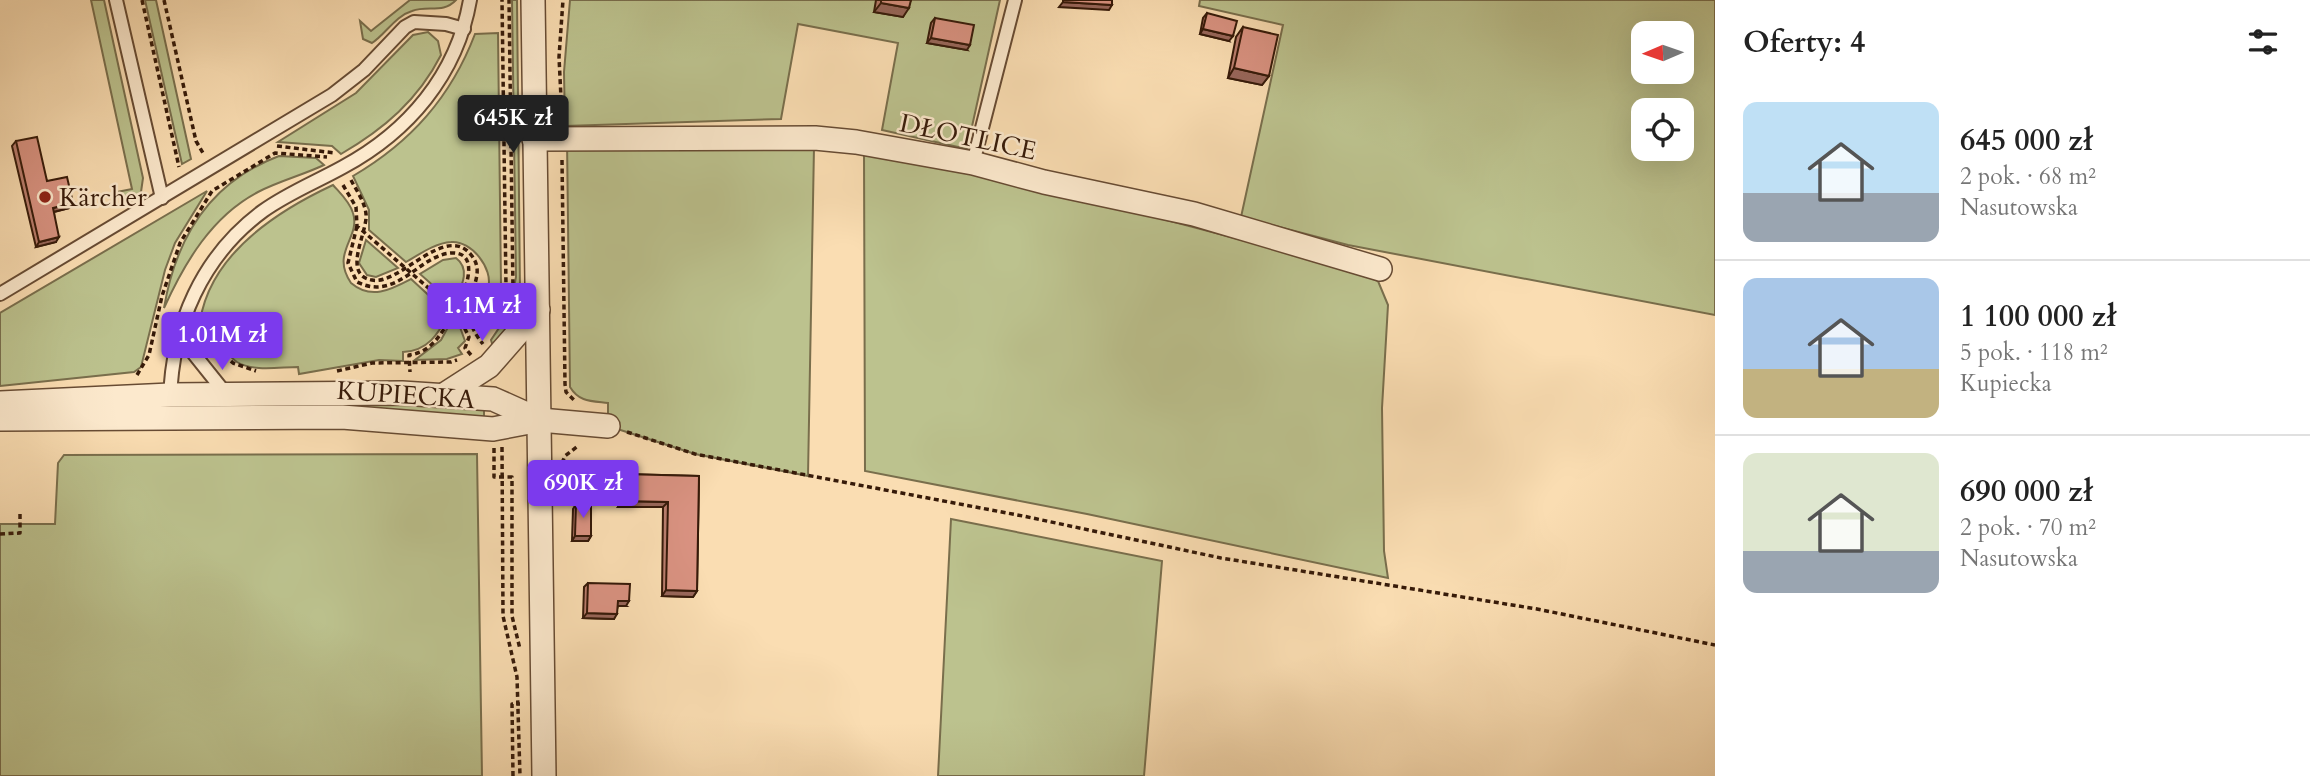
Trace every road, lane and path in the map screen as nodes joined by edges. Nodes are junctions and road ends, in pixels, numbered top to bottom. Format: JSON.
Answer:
{"nodes":[{"id":1,"x":116,"y":0,"type":"edge"},
{"id":2,"x":142,"y":0,"type":"edge"},
{"id":3,"x":164,"y":0,"type":"edge"},
{"id":4,"x":471,"y":0,"type":"edge"},
{"id":5,"x":502,"y":0,"type":"edge"},
{"id":6,"x":509,"y":0,"type":"edge"},
{"id":7,"x":533,"y":0,"type":"edge"},
{"id":8,"x":563,"y":0,"type":"edge"},
{"id":9,"x":1015,"y":0,"type":"edge"},
{"id":10,"x":464,"y":29,"type":"junction"},
{"id":11,"x":503,"y":99,"type":"dead end"},
{"id":12,"x":534,"y":139,"type":"junction"},
{"id":13,"x":562,"y":139,"type":"junction"},
{"id":14,"x":329,"y":157,"type":"dead end"},
{"id":15,"x":196,"y":159,"type":"dead end"},
{"id":16,"x":973,"y":163,"type":"junction"},
{"id":17,"x":188,"y":164,"type":"dead end"},
{"id":18,"x":344,"y":167,"type":"junction"},
{"id":19,"x":226,"y":175,"type":"dead end"},
{"id":20,"x":341,"y":182,"type":"dead end"},
{"id":21,"x":162,"y":198,"type":"junction"},
{"id":22,"x":357,"y":226,"type":"junction"},
{"id":23,"x":364,"y":232,"type":"junction"},
{"id":24,"x":405,"y":267,"type":"junction"},
{"id":25,"x":1380,"y":269,"type":"dead end"},
{"id":26,"x":412,"y":274,"type":"junction"},
{"id":27,"x":0,"y":294,"type":"edge"},
{"id":28,"x":538,"y":310,"type":"junction"},
{"id":29,"x":455,"y":311,"type":"junction"},
{"id":30,"x":183,"y":321,"type":"junction"},
{"id":31,"x":463,"y":324,"type":"dead end"},
{"id":32,"x":495,"y":328,"type":"dead end"},
{"id":33,"x":488,"y":335,"type":"dead end"},
{"id":34,"x":481,"y":342,"type":"junction"},
{"id":35,"x":196,"y":343,"type":"junction"},
{"id":36,"x":213,"y":354,"type":"dead end"},
{"id":37,"x":496,"y":360,"type":"junction"},
{"id":38,"x":220,"y":361,"type":"dead end"},
{"id":39,"x":410,"y":363,"type":"junction"},
{"id":40,"x":229,"y":368,"type":"dead end"},
{"id":41,"x":262,"y":371,"type":"dead end"},
{"id":42,"x":331,"y":372,"type":"dead end"},
{"id":43,"x":362,"y":372,"type":"dead end"},
{"id":44,"x":398,"y":372,"type":"dead end"},
{"id":45,"x":136,"y":376,"type":"dead end"},
{"id":46,"x":251,"y":377,"type":"dead end"},
{"id":47,"x":264,"y":377,"type":"dead end"},
{"id":48,"x":334,"y":379,"type":"dead end"},
{"id":49,"x":226,"y":394,"type":"junction"},
{"id":50,"x":170,"y":395,"type":"junction"},
{"id":51,"x":444,"y":395,"type":"junction"},
{"id":52,"x":0,"y":403,"type":"edge"},
{"id":53,"x":584,"y":404,"type":"dead end"},
{"id":54,"x":169,"y":418,"type":"junction"},
{"id":55,"x":0,"y":419,"type":"edge"},
{"id":56,"x":540,"y":420,"type":"junction"},
{"id":57,"x":608,"y":426,"type":"joint"},
{"id":58,"x":501,"y":428,"type":"junction"},
{"id":59,"x":20,"y":512,"type":"dead end"},
{"id":60,"x":0,"y":534,"type":"edge"},
{"id":61,"x":1715,"y":645,"type":"edge"},
{"id":62,"x":512,"y":704,"type":"dead end"},
{"id":63,"x":513,"y":776,"type":"edge"},
{"id":64,"x":520,"y":776,"type":"edge"},
{"id":65,"x":544,"y":776,"type":"edge"}],
"edges":[{"from":1,"to":21,"type":"lane"},
{"from":2,"to":17,"type":"path"},
{"from":3,"to":15,"type":"path"},
{"from":4,"to":10,"type":"lane"},
{"from":5,"to":11,"type":"path"},
{"from":6,"to":32,"type":"path"},
{"from":7,"to":12,"type":"street"},
{"from":8,"to":13,"type":"path"},
{"from":9,"to":16,"type":"lane"},
{"from":10,"to":18,"type":"lane"},
{"from":10,"to":21,"type":"lane"},
{"from":12,"to":13,"type":"street","name":"DŁOTLICE"},
{"from":12,"to":28,"type":"street"},
{"from":13,"to":16,"type":"street","name":"DŁOTLICE"},
{"from":13,"to":53,"type":"path"},
{"from":14,"to":45,"type":"path"},
{"from":16,"to":25,"type":"street","name":"DŁOTLICE"},
{"from":18,"to":19,"type":"path"},
{"from":18,"to":23,"type":"path"},
{"from":18,"to":30,"type":"lane"},
{"from":20,"to":22,"type":"path"},
{"from":21,"to":27,"type":"lane"},
{"from":22,"to":23,"type":"path"},
{"from":22,"to":26,"type":"path"},
{"from":23,"to":24,"type":"path"},
{"from":23,"to":24,"type":"path"},
{"from":24,"to":26,"type":"path"},
{"from":24,"to":34,"type":"path"},
{"from":26,"to":29,"type":"path"},
{"from":26,"to":29,"type":"path"},
{"from":28,"to":37,"type":"street","name":"KUPIECKA"},
{"from":28,"to":56,"type":"street"},
{"from":29,"to":31,"type":"path"},
{"from":29,"to":39,"type":"path"},
{"from":30,"to":35,"type":"lane"},
{"from":30,"to":50,"type":"lane"},
{"from":33,"to":34,"type":"path"},
{"from":34,"to":37,"type":"path"},
{"from":34,"to":39,"type":"path"},
{"from":35,"to":36,"type":"path"},
{"from":35,"to":41,"type":"path"},
{"from":35,"to":49,"type":"lane"},
{"from":37,"to":51,"type":"street","name":"KUPIECKA"},
{"from":38,"to":40,"type":"path"},
{"from":39,"to":42,"type":"path"},
{"from":39,"to":44,"type":"path"},
{"from":43,"to":48,"type":"path"},
{"from":46,"to":47,"type":"path"},
{"from":49,"to":50,"type":"street","name":"KUPIECKA"},
{"from":49,"to":51,"type":"street","name":"KUPIECKA"},
{"from":50,"to":52,"type":"street","name":"KUPIECKA"},
{"from":50,"to":54,"type":"lane"},
{"from":51,"to":56,"type":"street","name":"KUPIECKA"},
{"from":54,"to":55,"type":"street","name":"KUPIECKA"},
{"from":54,"to":58,"type":"street","name":"KUPIECKA"},
{"from":56,"to":57,"type":"street"},
{"from":56,"to":58,"type":"street","name":"KUPIECKA"},
{"from":56,"to":65,"type":"street"},
{"from":57,"to":61,"type":"path"},
{"from":58,"to":64,"type":"path"},
{"from":59,"to":60,"type":"path"},
{"from":62,"to":63,"type":"path"}]}
